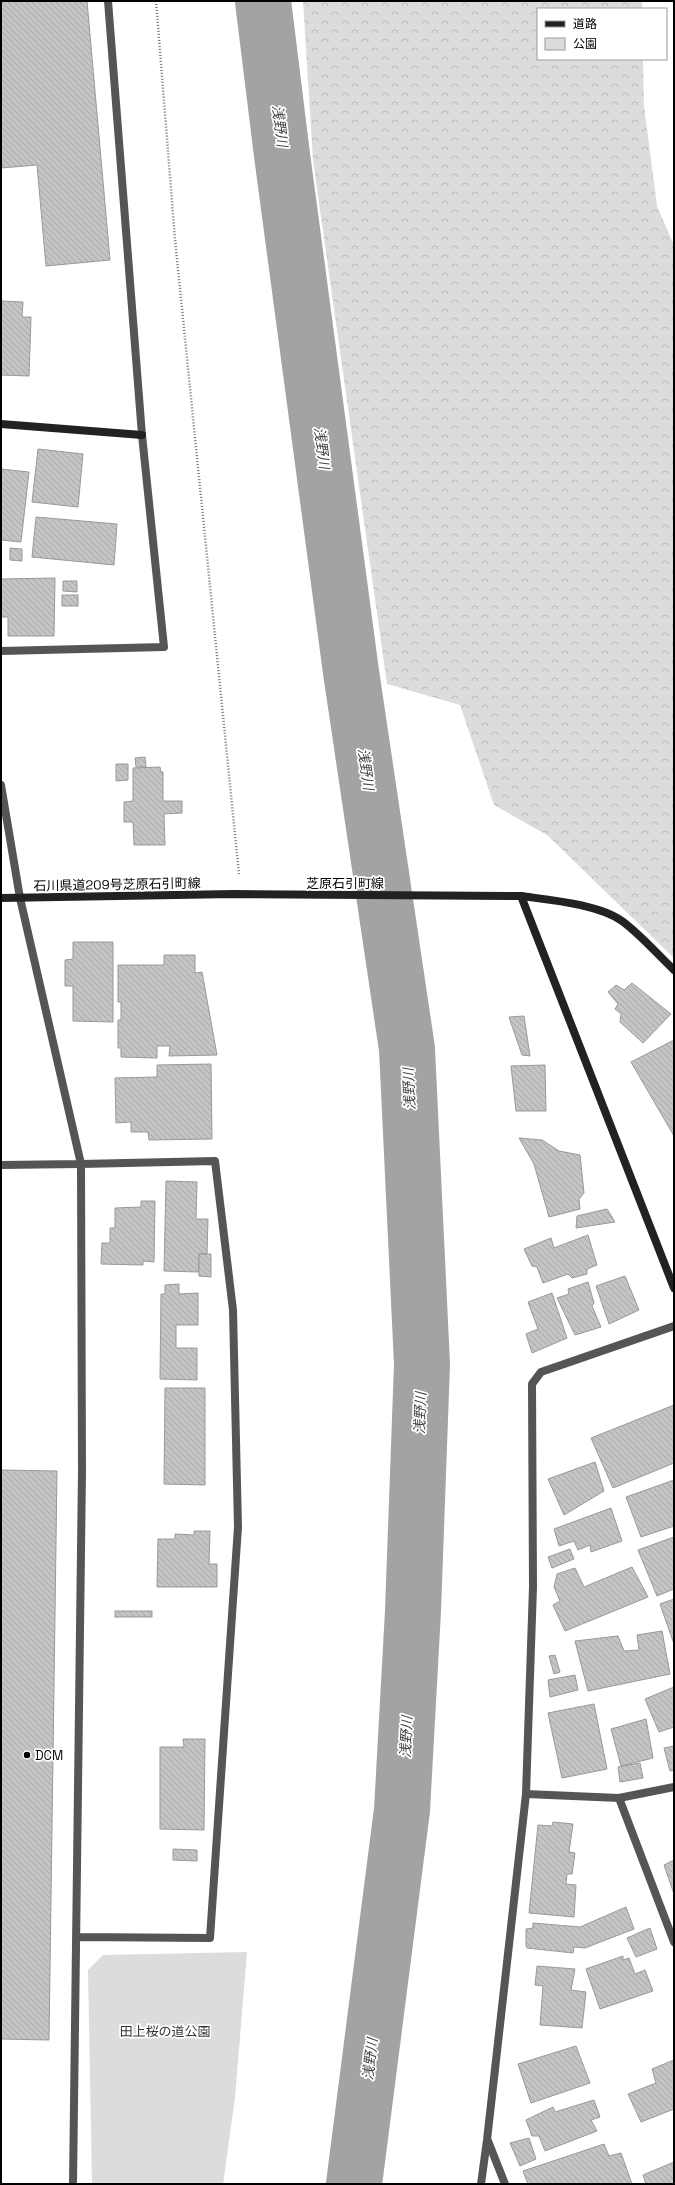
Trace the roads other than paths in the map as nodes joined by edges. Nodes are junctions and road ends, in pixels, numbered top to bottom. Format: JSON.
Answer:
{"nodes":[{"id":1,"x":108,"y":1,"type":"edge"},
{"id":2,"x":1,"y":424,"type":"edge"},
{"id":3,"x":142,"y":435,"type":"junction"},
{"id":4,"x":1,"y":650,"type":"edge"},
{"id":5,"x":1,"y":785,"type":"edge"},
{"id":6,"x":234,"y":894,"type":"joint"},
{"id":7,"x":521,"y":896,"type":"junction"},
{"id":8,"x":1,"y":898,"type":"edge"},
{"id":9,"x":20,"y":898,"type":"junction"},
{"id":10,"x":674,"y":970,"type":"edge"},
{"id":11,"x":81,"y":1164,"type":"junction"},
{"id":12,"x":1,"y":1165,"type":"edge"},
{"id":13,"x":674,"y":1288,"type":"edge"},
{"id":14,"x":674,"y":1326,"type":"edge"},
{"id":15,"x":674,"y":1787,"type":"edge"},
{"id":16,"x":526,"y":1794,"type":"junction"},
{"id":17,"x":619,"y":1798,"type":"junction"},
{"id":18,"x":77,"y":1937,"type":"junction"},
{"id":19,"x":674,"y":1942,"type":"edge"},
{"id":20,"x":487,"y":2140,"type":"junction"},
{"id":21,"x":73,"y":2184,"type":"edge"},
{"id":22,"x":481,"y":2184,"type":"edge"},
{"id":23,"x":505,"y":2184,"type":"edge"}],
"edges":[{"from":1,"to":3,"type":"street"},
{"from":2,"to":3,"type":"main road"},
{"from":3,"to":4,"type":"street"},
{"from":5,"to":9,"type":"street"},
{"from":6,"to":7,"type":"main road","name":"芝原石引町線"},
{"from":6,"to":9,"type":"main road","name":"石川県道209号芝原石引町線"},
{"from":7,"to":10,"type":"main road"},
{"from":7,"to":13,"type":"main road"},
{"from":8,"to":9,"type":"main road","name":"石川県道209号芝原石引町線"},
{"from":9,"to":11,"type":"street"},
{"from":11,"to":12,"type":"street"},
{"from":11,"to":18,"type":"street"},
{"from":11,"to":18,"type":"street"},
{"from":14,"to":16,"type":"street"},
{"from":15,"to":17,"type":"street"},
{"from":16,"to":17,"type":"street"},
{"from":16,"to":20,"type":"street"},
{"from":17,"to":19,"type":"street"},
{"from":18,"to":21,"type":"street"},
{"from":20,"to":22,"type":"street"},
{"from":20,"to":23,"type":"street"}]}
